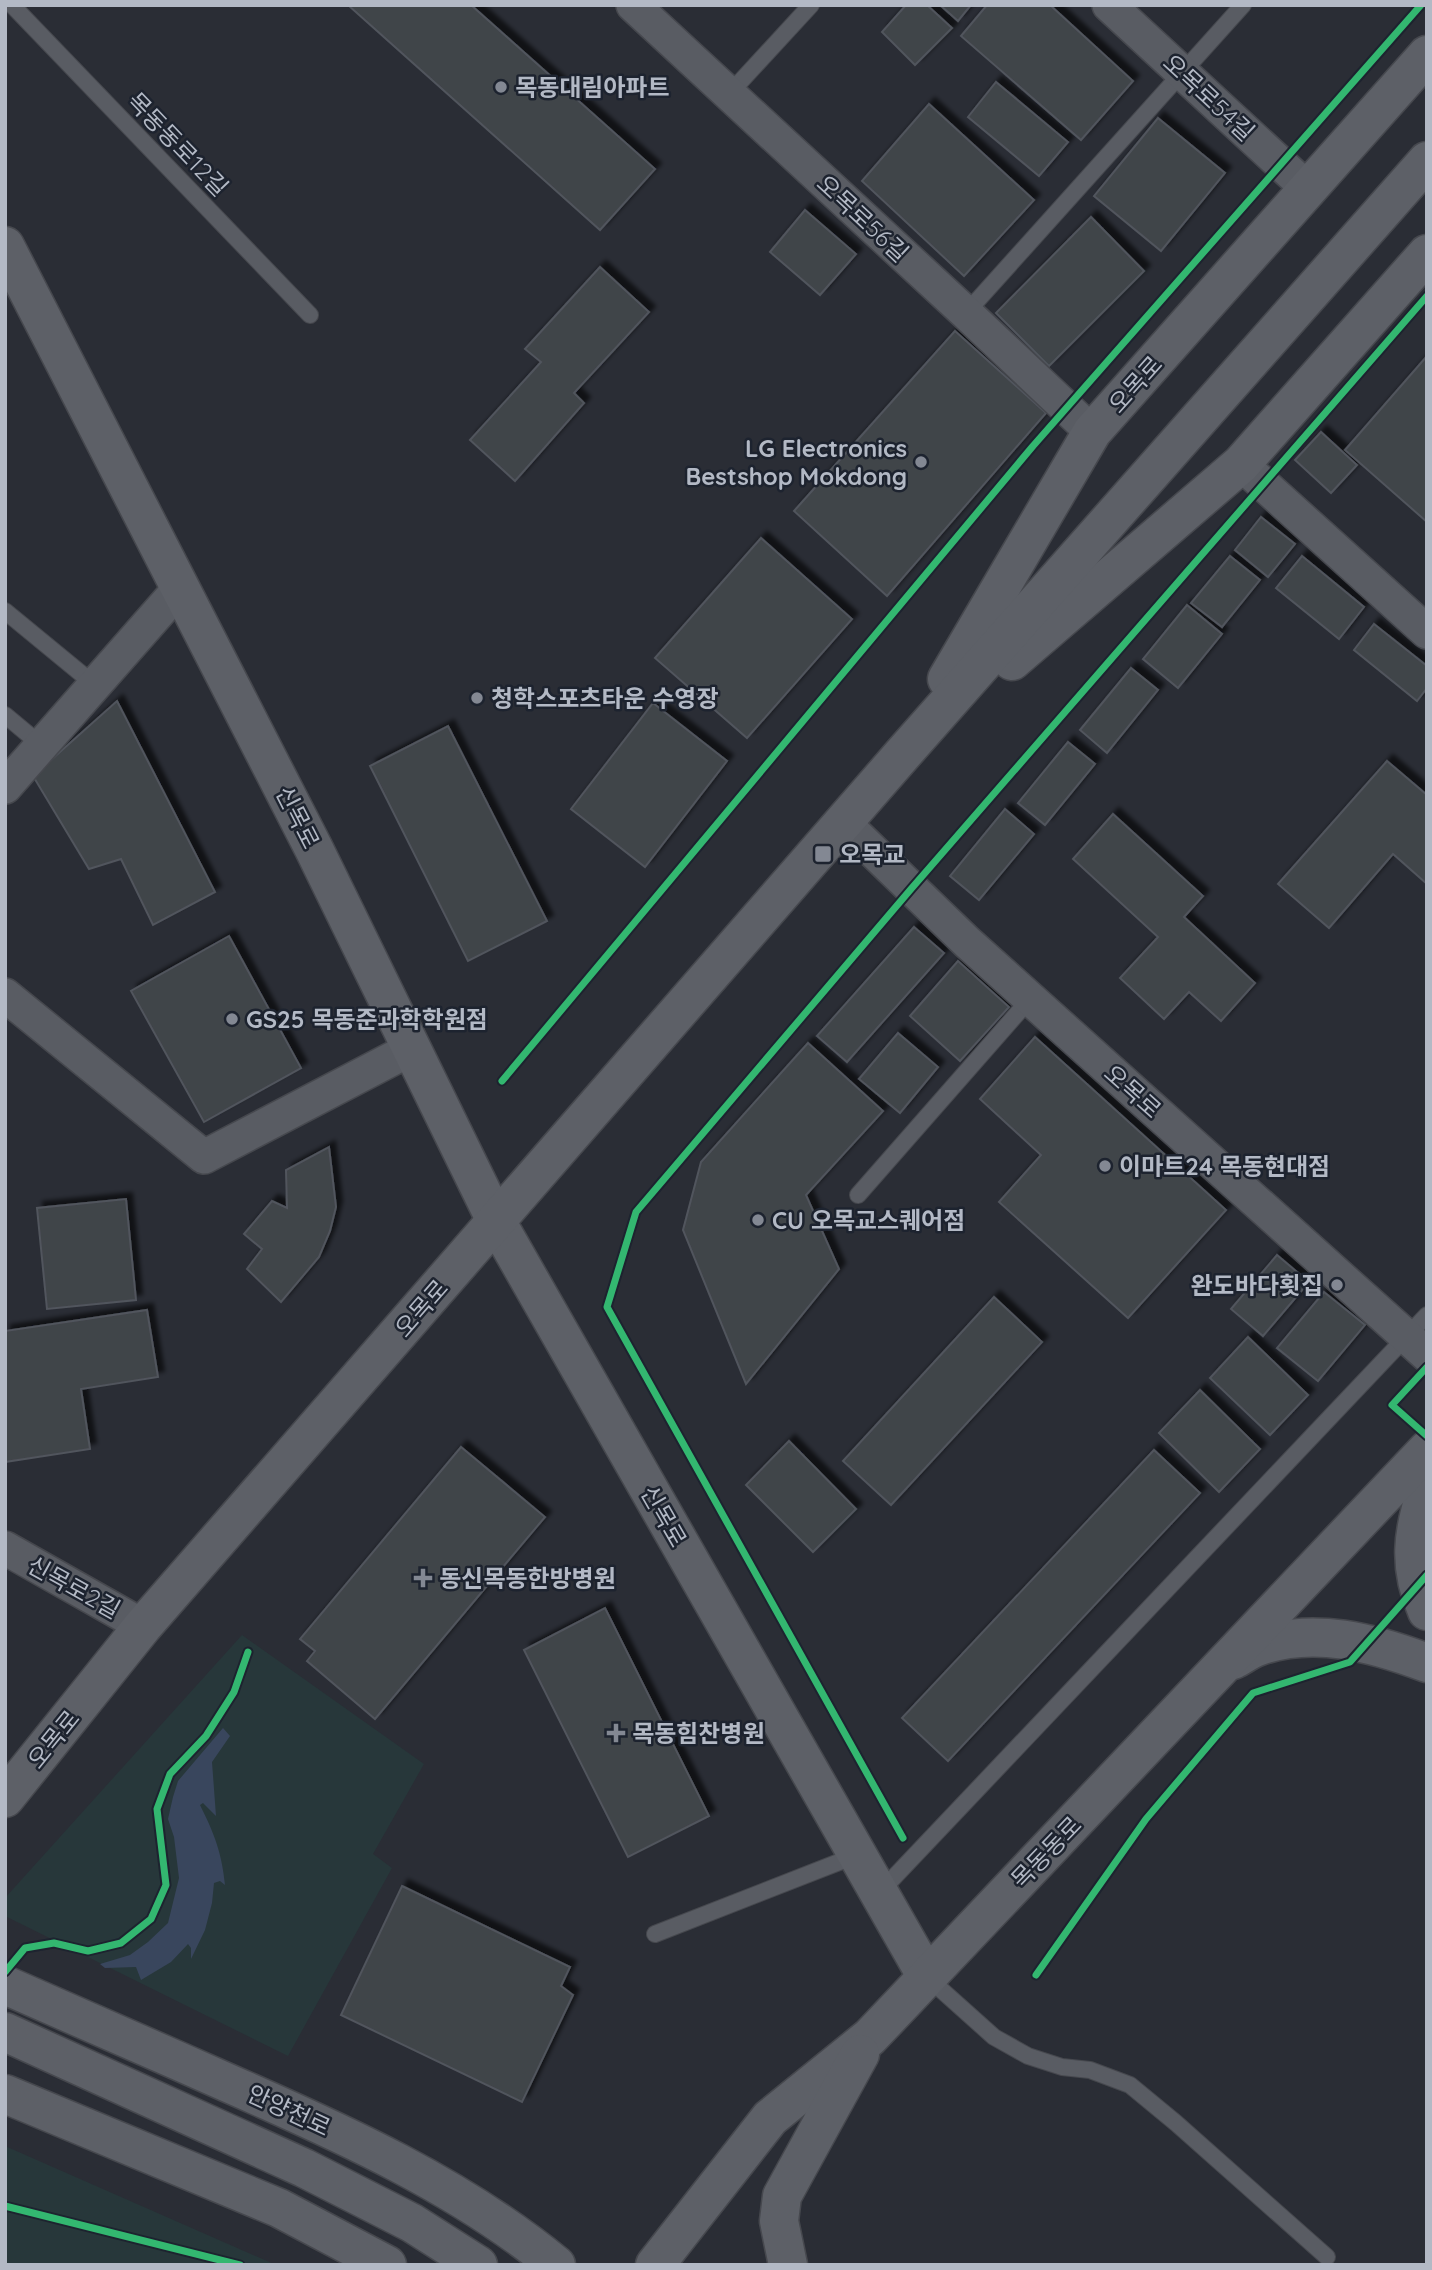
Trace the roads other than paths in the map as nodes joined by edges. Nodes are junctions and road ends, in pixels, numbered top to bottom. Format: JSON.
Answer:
{"nodes":[{"id":1,"x":12,"y":5,"type":"edge"},
{"id":2,"x":633,"y":5,"type":"edge"},
{"id":3,"x":811,"y":5,"type":"edge"},
{"id":4,"x":1109,"y":5,"type":"edge"},
{"id":5,"x":1243,"y":5,"type":"edge"},
{"id":6,"x":1427,"y":54,"type":"edge"},
{"id":7,"x":1184,"y":74,"type":"junction"},
{"id":8,"x":729,"y":94,"type":"junction"},
{"id":9,"x":1427,"y":161,"type":"edge"},
{"id":10,"x":1308,"y":189,"type":"junction"},
{"id":11,"x":5,"y":246,"type":"edge"},
{"id":12,"x":1427,"y":254,"type":"edge"},
{"id":13,"x":966,"y":313,"type":"junction"},
{"id":14,"x":310,"y":315,"type":"dead end"},
{"id":15,"x":1092,"y":432,"type":"junction"},
{"id":16,"x":1241,"y":464,"type":"junction"},
{"id":17,"x":180,"y":588,"type":"junction"},
{"id":18,"x":5,"y":611,"type":"edge"},
{"id":19,"x":1427,"y":632,"type":"edge"},
{"id":20,"x":95,"y":685,"type":"junction"},
{"id":21,"x":5,"y":715,"type":"edge"},
{"id":22,"x":41,"y":745,"type":"junction"},
{"id":23,"x":901,"y":756,"type":"junction"},
{"id":24,"x":5,"y":787,"type":"edge"},
{"id":25,"x":844,"y":823,"type":"junction"},
{"id":26,"x":5,"y":995,"type":"edge"},
{"id":27,"x":1030,"y":999,"type":"junction"},
{"id":28,"x":411,"y":1049,"type":"junction"},
{"id":29,"x":859,"y":1195,"type":"dead end"},
{"id":30,"x":496,"y":1222,"type":"junction"},
{"id":31,"x":1420,"y":1335,"type":"edge"},
{"id":32,"x":1427,"y":1450,"type":"edge"},
{"id":33,"x":1427,"y":1489,"type":"edge"},
{"id":34,"x":5,"y":1548,"type":"edge"},
{"id":35,"x":1427,"y":1611,"type":"edge"},
{"id":36,"x":144,"y":1626,"type":"junction"},
{"id":37,"x":1427,"y":1663,"type":"edge"},
{"id":38,"x":1222,"y":1666,"type":"junction"},
{"id":39,"x":5,"y":1798,"type":"edge"},
{"id":40,"x":857,"y":1855,"type":"junction"},
{"id":41,"x":879,"y":1893,"type":"junction"},
{"id":42,"x":655,"y":1934,"type":"dead end"},
{"id":43,"x":927,"y":1977,"type":"junction"},
{"id":44,"x":5,"y":1985,"type":"edge"},
{"id":45,"x":5,"y":2032,"type":"edge"},
{"id":46,"x":870,"y":2037,"type":"junction"},
{"id":47,"x":5,"y":2094,"type":"edge"},
{"id":48,"x":1327,"y":2257,"type":"dead end"},
{"id":49,"x":387,"y":2265,"type":"edge"},
{"id":50,"x":478,"y":2265,"type":"edge"},
{"id":51,"x":556,"y":2265,"type":"edge"},
{"id":52,"x":655,"y":2265,"type":"edge"},
{"id":53,"x":788,"y":2265,"type":"edge"}],
"edges":[{"from":1,"to":14,"type":"lane","name":"목동동로12길"},
{"from":2,"to":8,"type":"street","name":"오목로56길"},
{"from":3,"to":8,"type":"lane"},
{"from":4,"to":7,"type":"street","name":"오목로54길"},
{"from":5,"to":7,"type":"lane"},
{"from":6,"to":10,"type":"main road","name":"오목로"},
{"from":7,"to":10,"type":"street","name":"오목로54길"},
{"from":7,"to":13,"type":"lane"},
{"from":8,"to":13,"type":"street","name":"오목로56길"},
{"from":9,"to":23,"type":"main road","name":"오목로"},
{"from":10,"to":15,"type":"main road","name":"오목로"},
{"from":11,"to":17,"type":"main road","name":"신목로"},
{"from":12,"to":16,"type":"main road","name":"오목로"},
{"from":13,"to":15,"type":"street","name":"오목로56길"},
{"from":15,"to":23,"type":"main road","name":"오목로"},
{"from":16,"to":19,"type":"street"},
{"from":16,"to":23,"type":"main road","name":"오목로"},
{"from":17,"to":20,"type":"street"},
{"from":17,"to":28,"type":"main road","name":"신목로"},
{"from":18,"to":20,"type":"lane"},
{"from":20,"to":22,"type":"street"},
{"from":21,"to":22,"type":"lane"},
{"from":22,"to":24,"type":"street"},
{"from":23,"to":25,"type":"main road","name":"오목로"},
{"from":25,"to":27,"type":"street","name":"오목로"},
{"from":25,"to":30,"type":"main road","name":"오목로"},
{"from":26,"to":28,"type":"street"},
{"from":27,"to":29,"type":"lane"},
{"from":27,"to":31,"type":"street","name":"오목로"},
{"from":28,"to":30,"type":"main road","name":"신목로"},
{"from":30,"to":36,"type":"main road","name":"오목로"},
{"from":30,"to":40,"type":"main road","name":"신목로"},
{"from":31,"to":41,"type":"lane"},
{"from":32,"to":38,"type":"main road","name":"목동동로"},
{"from":33,"to":35,"type":"main road"},
{"from":34,"to":36,"type":"street","name":"신목로2길"},
{"from":36,"to":39,"type":"main road","name":"오목로"},
{"from":37,"to":38,"type":"main road","name":"목동동로"},
{"from":38,"to":43,"type":"main road","name":"목동동로"},
{"from":40,"to":41,"type":"main road","name":"신목로"},
{"from":40,"to":42,"type":"lane"},
{"from":41,"to":43,"type":"main road","name":"신목로"},
{"from":43,"to":46,"type":"main road","name":"목동동로"},
{"from":43,"to":48,"type":"lane"},
{"from":44,"to":51,"type":"main road","name":"안양천로"},
{"from":45,"to":50,"type":"main road","name":"안양천로"},
{"from":46,"to":52,"type":"main road","name":"목동동로"},
{"from":46,"to":53,"type":"main road","name":"목동동로"},
{"from":47,"to":49,"type":"main road"}]}
